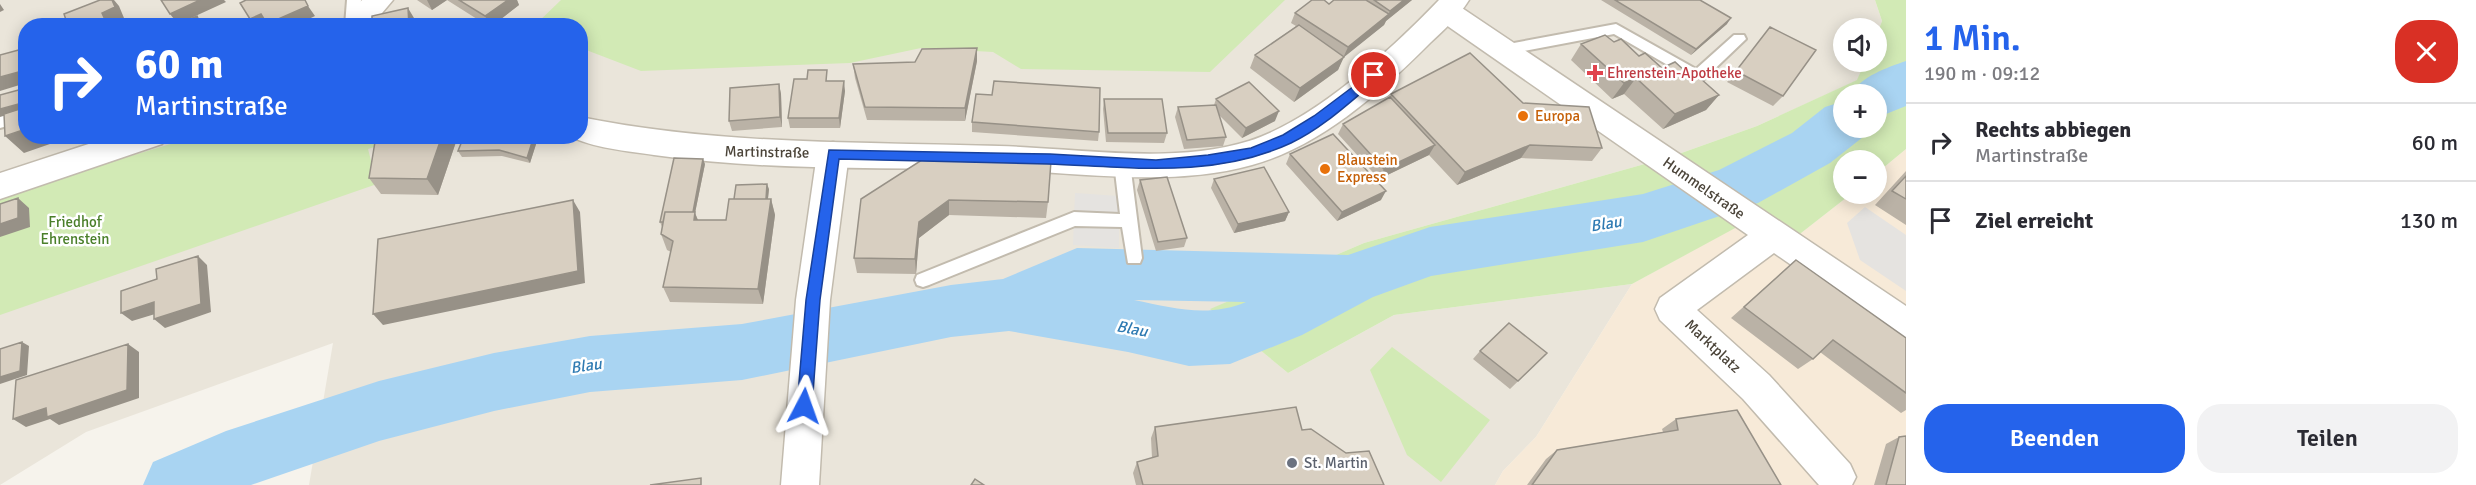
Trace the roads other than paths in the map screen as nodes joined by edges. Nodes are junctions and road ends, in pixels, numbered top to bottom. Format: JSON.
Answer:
{"nodes":[{"id":1,"x":354,"y":0,"type":"edge"},
{"id":2,"x":380,"y":0,"type":"edge"},
{"id":3,"x":1451,"y":5,"type":"edge"},
{"id":4,"x":353,"y":18,"type":"edge"},
{"id":5,"x":361,"y":18,"type":"edge"},
{"id":6,"x":1739,"y":39,"type":"dead end"},
{"id":7,"x":1503,"y":50,"type":"junction"},
{"id":8,"x":18,"y":117,"type":"edge"},
{"id":9,"x":0,"y":123,"type":"edge"},
{"id":10,"x":588,"y":131,"type":"edge"},
{"id":11,"x":127,"y":144,"type":"edge"},
{"id":12,"x":833,"y":154,"type":"junction"},
{"id":13,"x":1122,"y":163,"type":"junction"},
{"id":14,"x":0,"y":186,"type":"edge"},
{"id":15,"x":1128,"y":221,"type":"junction"},
{"id":16,"x":1759,"y":225,"type":"junction"},
{"id":17,"x":1134,"y":258,"type":"dead end"},
{"id":18,"x":923,"y":280,"type":"dead end"},
{"id":19,"x":1906,"y":325,"type":"edge"},
{"id":20,"x":1836,"y":477,"type":"dead end"},
{"id":21,"x":800,"y":485,"type":"edge"}],
"edges":[{"from":1,"to":4,"type":"lane"},
{"from":2,"to":5,"type":"street"},
{"from":3,"to":7,"type":"street","name":"Hummelstraße"},
{"from":3,"to":13,"type":"street","name":"Martinstraße"},
{"from":6,"to":7,"type":"lane"},
{"from":7,"to":16,"type":"street","name":"Hummelstraße"},
{"from":8,"to":9,"type":"lane"},
{"from":10,"to":12,"type":"street","name":"Martinstraße"},
{"from":11,"to":14,"type":"street"},
{"from":12,"to":13,"type":"street","name":"Martinstraße"},
{"from":12,"to":21,"type":"street"},
{"from":13,"to":15,"type":"lane"},
{"from":15,"to":17,"type":"lane"},
{"from":15,"to":18,"type":"lane"},
{"from":16,"to":19,"type":"street","name":"Hummelstraße"},
{"from":16,"to":20,"type":"street","name":"Marktplatz"}]}
